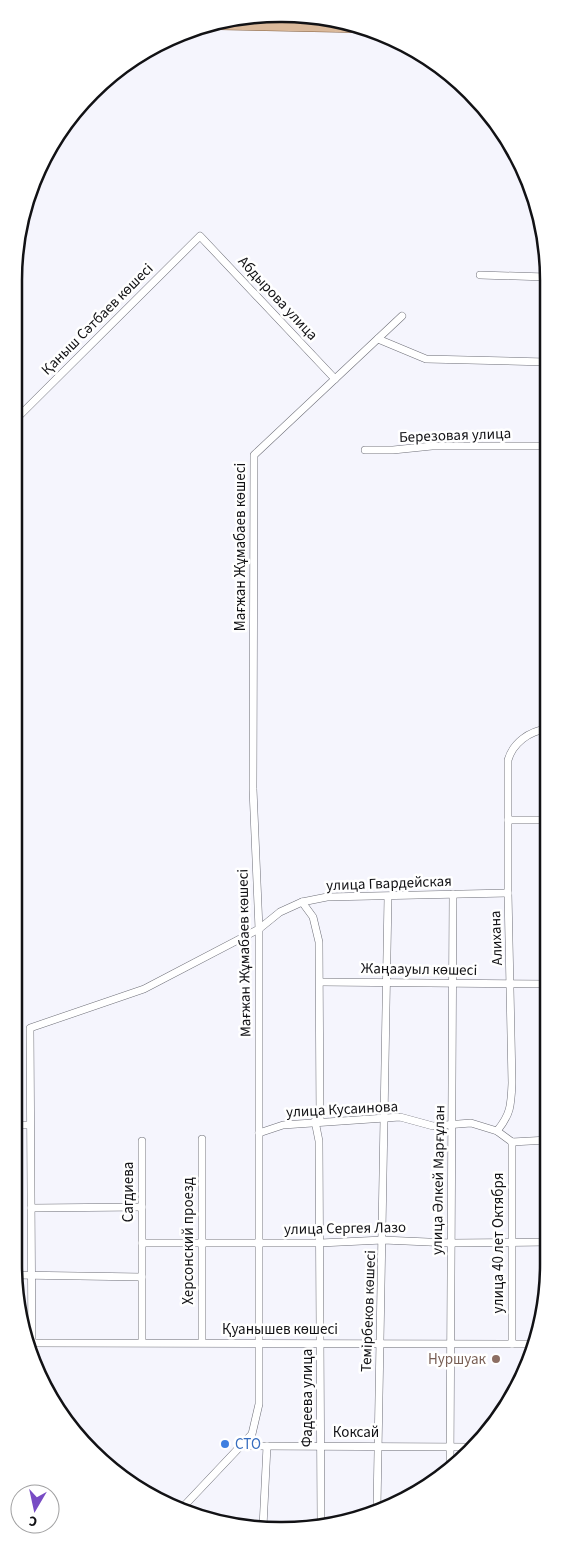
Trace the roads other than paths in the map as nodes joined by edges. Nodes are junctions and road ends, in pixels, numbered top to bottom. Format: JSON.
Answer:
{"nodes":[{"id":1,"x":243,"y":25,"type":"edge"},
{"id":2,"x":333,"y":27,"type":"edge"},
{"id":3,"x":200,"y":236,"type":"joint"},
{"id":4,"x":480,"y":275,"type":"dead end"},
{"id":5,"x":540,"y":277,"type":"edge"},
{"id":6,"x":402,"y":316,"type":"dead end"},
{"id":7,"x":378,"y":339,"type":"junction"},
{"id":8,"x":540,"y":362,"type":"edge"},
{"id":9,"x":334,"y":380,"type":"junction"},
{"id":10,"x":22,"y":413,"type":"edge"},
{"id":11,"x":540,"y":446,"type":"edge"},
{"id":12,"x":365,"y":450,"type":"dead end"},
{"id":13,"x":540,"y":730,"type":"edge"},
{"id":14,"x":508,"y":820,"type":"junction"},
{"id":15,"x":540,"y":820,"type":"edge"},
{"id":16,"x":508,"y":892,"type":"junction"},
{"id":17,"x":453,"y":894,"type":"junction"},
{"id":18,"x":388,"y":896,"type":"junction"},
{"id":19,"x":302,"y":902,"type":"junction"},
{"id":20,"x":260,"y":929,"type":"junction"},
{"id":21,"x":320,"y":982,"type":"junction"},
{"id":22,"x":386,"y":982,"type":"junction"},
{"id":23,"x":452,"y":983,"type":"junction"},
{"id":24,"x":511,"y":984,"type":"junction"},
{"id":25,"x":540,"y":984,"type":"edge"},
{"id":26,"x":384,"y":1117,"type":"junction"},
{"id":27,"x":318,"y":1121,"type":"junction"},
{"id":28,"x":22,"y":1125,"type":"edge"},
{"id":29,"x":30,"y":1125,"type":"junction"},
{"id":30,"x":453,"y":1125,"type":"junction"},
{"id":31,"x":497,"y":1131,"type":"junction"},
{"id":32,"x":259,"y":1133,"type":"junction"},
{"id":33,"x":202,"y":1139,"type":"dead end"},
{"id":34,"x":540,"y":1140,"type":"edge"},
{"id":35,"x":142,"y":1141,"type":"dead end"},
{"id":36,"x":512,"y":1142,"type":"junction"},
{"id":37,"x":142,"y":1207,"type":"junction"},
{"id":38,"x":31,"y":1208,"type":"junction"},
{"id":39,"x":383,"y":1240,"type":"junction"},
{"id":40,"x":512,"y":1242,"type":"junction"},
{"id":41,"x":540,"y":1242,"type":"edge"},
{"id":42,"x":142,"y":1243,"type":"junction"},
{"id":43,"x":202,"y":1243,"type":"junction"},
{"id":44,"x":259,"y":1243,"type":"junction"},
{"id":45,"x":320,"y":1243,"type":"junction"},
{"id":46,"x":451,"y":1243,"type":"junction"},
{"id":47,"x":23,"y":1275,"type":"edge"},
{"id":48,"x":31,"y":1275,"type":"junction"},
{"id":49,"x":142,"y":1277,"type":"junction"},
{"id":50,"x":30,"y":1324,"type":"edge"},
{"id":51,"x":142,"y":1342,"type":"junction"},
{"id":52,"x":202,"y":1342,"type":"junction"},
{"id":53,"x":35,"y":1343,"type":"edge"},
{"id":54,"x":258,"y":1344,"type":"junction"},
{"id":55,"x":321,"y":1344,"type":"junction"},
{"id":56,"x":380,"y":1344,"type":"junction"},
{"id":57,"x":451,"y":1344,"type":"junction"},
{"id":58,"x":512,"y":1344,"type":"junction"},
{"id":59,"x":527,"y":1344,"type":"edge"},
{"id":60,"x":242,"y":1446,"type":"junction"},
{"id":61,"x":267,"y":1446,"type":"junction"},
{"id":62,"x":321,"y":1446,"type":"junction"},
{"id":63,"x":378,"y":1446,"type":"junction"},
{"id":64,"x":450,"y":1447,"type":"junction"},
{"id":65,"x":463,"y":1447,"type":"edge"},
{"id":66,"x":450,"y":1458,"type":"edge"},
{"id":67,"x":377,"y":1503,"type":"edge"},
{"id":68,"x":186,"y":1504,"type":"edge"},
{"id":69,"x":321,"y":1518,"type":"edge"},
{"id":70,"x":263,"y":1521,"type":"edge"}],
"edges":[{"from":1,"to":2,"type":"main road"},
{"from":3,"to":9,"type":"street","name":"Абдырова улица"},
{"from":3,"to":10,"type":"street","name":"Қаныш Сәтбаев көшесі"},
{"from":4,"to":5,"type":"street"},
{"from":6,"to":7,"type":"street"},
{"from":7,"to":8,"type":"street"},
{"from":7,"to":9,"type":"street"},
{"from":9,"to":20,"type":"street","name":"Мағжан Жұмабаев көшесі"},
{"from":11,"to":12,"type":"street","name":"Березовая улица"},
{"from":13,"to":14,"type":"street","name":"Алихана"},
{"from":14,"to":15,"type":"street"},
{"from":14,"to":16,"type":"street","name":"Алихана"},
{"from":16,"to":17,"type":"street","name":"улица Гвардейская"},
{"from":16,"to":24,"type":"street","name":"Алихана"},
{"from":17,"to":18,"type":"street","name":"улица Гвардейская"},
{"from":17,"to":23,"type":"street","name":"улица Әлкей Марғұлан"},
{"from":18,"to":19,"type":"street","name":"улица Гвардейская"},
{"from":18,"to":22,"type":"street","name":"Темірбеков көшесі"},
{"from":19,"to":20,"type":"street","name":"улица Гвардейская"},
{"from":19,"to":21,"type":"street","name":"Фадеева улица"},
{"from":20,"to":29,"type":"street","name":"улица Гвардейская"},
{"from":20,"to":32,"type":"street","name":"Мағжан Жұмабаев көшесі"},
{"from":21,"to":22,"type":"street","name":"Жаңаауыл көшесі"},
{"from":21,"to":27,"type":"street","name":"Фадеева улица"},
{"from":22,"to":23,"type":"street","name":"Жаңаауыл көшесі"},
{"from":22,"to":26,"type":"street","name":"Темірбеков көшесі"},
{"from":23,"to":24,"type":"street","name":"Жаңаауыл көшесі"},
{"from":23,"to":30,"type":"street","name":"улица Әлкей Марғұлан"},
{"from":24,"to":25,"type":"street","name":"Жаңаауыл көшесі"},
{"from":24,"to":31,"type":"street","name":"Алихана"},
{"from":26,"to":27,"type":"street","name":"улица Кусаинова"},
{"from":26,"to":30,"type":"street","name":"улица Кусаинова"},
{"from":26,"to":39,"type":"street","name":"Темірбеков көшесі"},
{"from":27,"to":32,"type":"street","name":"улица Кусаинова"},
{"from":27,"to":45,"type":"street","name":"Фадеева улица"},
{"from":28,"to":29,"type":"street"},
{"from":29,"to":38,"type":"street"},
{"from":30,"to":31,"type":"street","name":"улица Кусаинова"},
{"from":30,"to":46,"type":"street","name":"улица Әлкей Марғұлан"},
{"from":31,"to":36,"type":"street","name":"улица Кусаинова"},
{"from":32,"to":44,"type":"street","name":"Мағжан Жұмабаев көшесі"},
{"from":33,"to":43,"type":"street","name":"Херсонский проезд"},
{"from":34,"to":36,"type":"street"},
{"from":35,"to":37,"type":"street","name":"Сагдиева"},
{"from":36,"to":40,"type":"street","name":"улица 40 лет Октября"},
{"from":37,"to":38,"type":"street"},
{"from":37,"to":42,"type":"street","name":"Сагдиева"},
{"from":38,"to":48,"type":"street"},
{"from":39,"to":45,"type":"street","name":"улица Сергея Лазо"},
{"from":39,"to":46,"type":"street","name":"улица Сергея Лазо"},
{"from":39,"to":56,"type":"street","name":"Темірбеков көшесі"},
{"from":40,"to":41,"type":"street","name":"улица Сергея Лазо"},
{"from":40,"to":46,"type":"street","name":"улица Сергея Лазо"},
{"from":40,"to":58,"type":"street","name":"улица 40 лет Октября"},
{"from":42,"to":43,"type":"street","name":"улица Сергея Лазо"},
{"from":42,"to":49,"type":"street","name":"Сагдиева"},
{"from":43,"to":44,"type":"street","name":"улица Сергея Лазо"},
{"from":43,"to":52,"type":"street","name":"Херсонский проезд"},
{"from":44,"to":45,"type":"street","name":"улица Сергея Лазо"},
{"from":44,"to":54,"type":"street","name":"Мағжан Жұмабаев көшесі"},
{"from":45,"to":55,"type":"street","name":"Фадеева улица"},
{"from":46,"to":57,"type":"street","name":"улица Әлкей Марғұлан"},
{"from":47,"to":48,"type":"street"},
{"from":48,"to":49,"type":"street"},
{"from":48,"to":50,"type":"street"},
{"from":49,"to":51,"type":"street","name":"Сагдиева"},
{"from":51,"to":52,"type":"street","name":"Қуанышев көшесі"},
{"from":51,"to":53,"type":"street","name":"Қуанышев көшесі"},
{"from":52,"to":54,"type":"street","name":"Қуанышев көшесі"},
{"from":54,"to":55,"type":"street","name":"Қуанышев көшесі"},
{"from":54,"to":60,"type":"street","name":"Мағжан Жұмабаев көшесі"},
{"from":55,"to":56,"type":"street","name":"Қуанышев көшесі"},
{"from":55,"to":62,"type":"street","name":"Фадеева улица"},
{"from":56,"to":57,"type":"street","name":"Қуанышев көшесі"},
{"from":56,"to":63,"type":"street","name":"Темірбеков көшесі"},
{"from":57,"to":58,"type":"street","name":"Қуанышев көшесі"},
{"from":57,"to":64,"type":"street","name":"улица Әлкей Марғұлан"},
{"from":58,"to":59,"type":"street","name":"Қуанышев көшесі"},
{"from":60,"to":61,"type":"street","name":"Коксай"},
{"from":60,"to":68,"type":"street"},
{"from":61,"to":62,"type":"street","name":"Коксай"},
{"from":61,"to":70,"type":"street"},
{"from":62,"to":63,"type":"street","name":"Коксай"},
{"from":62,"to":69,"type":"street","name":"Фадеева улица"},
{"from":63,"to":64,"type":"street","name":"Коксай"},
{"from":63,"to":67,"type":"street","name":"Темірбеков көшесі"},
{"from":64,"to":65,"type":"street","name":"Коксай"},
{"from":64,"to":66,"type":"street","name":"улица Әлкей Марғұлан"}]}
